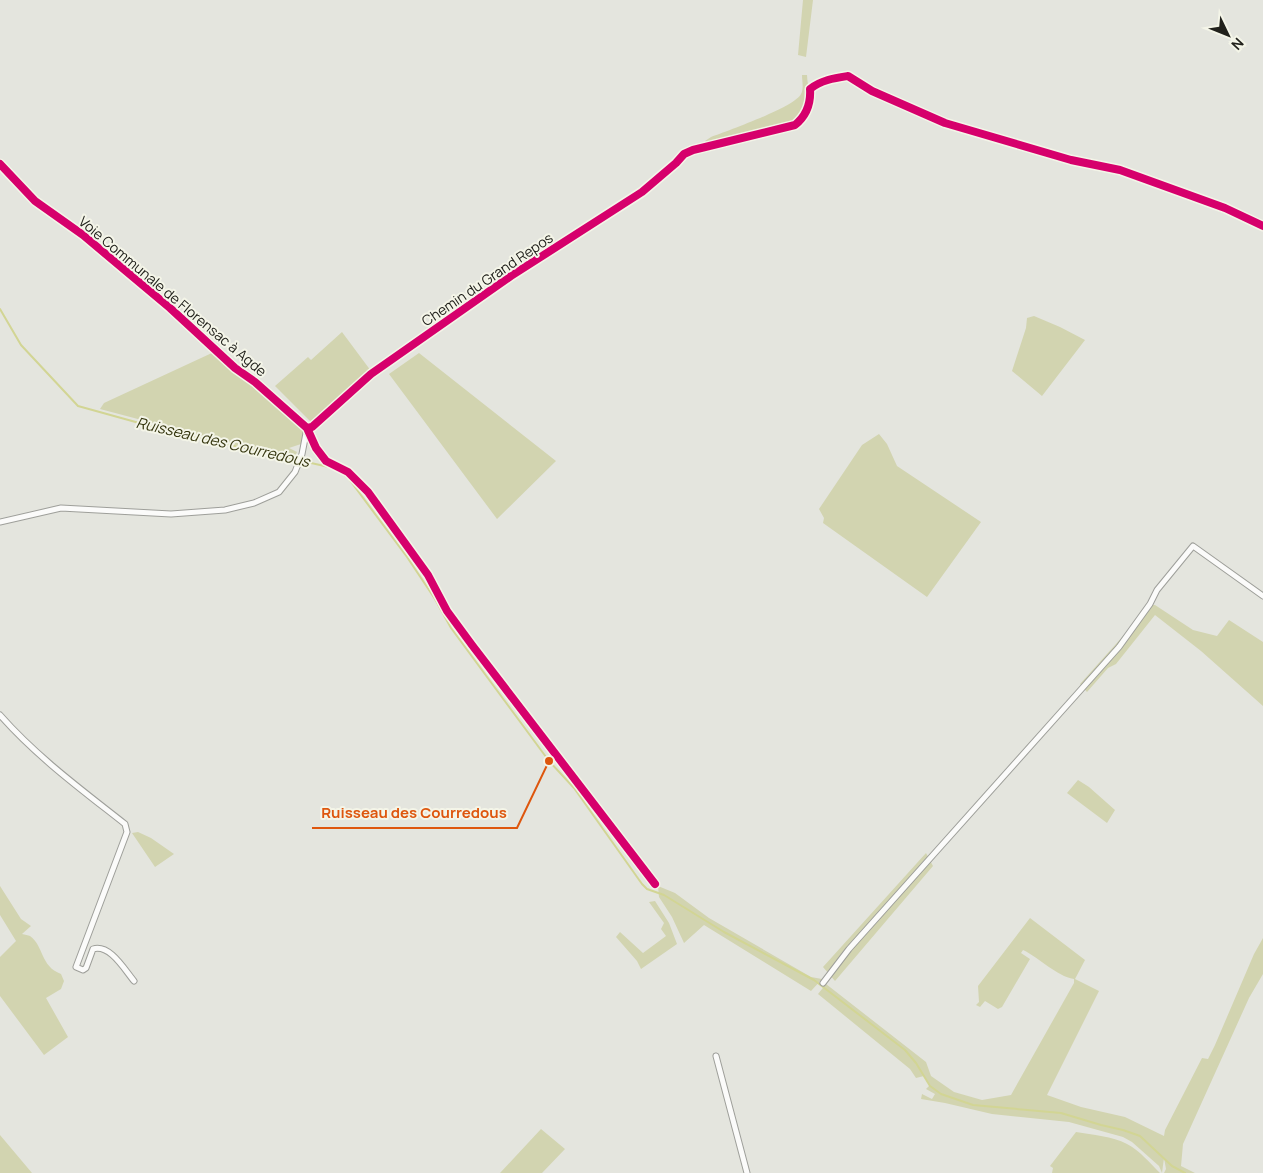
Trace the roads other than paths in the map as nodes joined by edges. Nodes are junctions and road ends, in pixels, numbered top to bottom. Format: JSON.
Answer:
{"nodes":[{"id":1,"x":0,"y":164,"type":"edge"},
{"id":2,"x":1263,"y":226,"type":"edge"},
{"id":3,"x":307,"y":428,"type":"junction"},
{"id":4,"x":0,"y":522,"type":"edge"},
{"id":5,"x":1263,"y":596,"type":"edge"},
{"id":6,"x":0,"y":716,"type":"edge"},
{"id":7,"x":655,"y":884,"type":"dead end"},
{"id":8,"x":134,"y":981,"type":"dead end"},
{"id":9,"x":823,"y":983,"type":"dead end"},
{"id":10,"x":716,"y":1056,"type":"dead end"},
{"id":11,"x":747,"y":1173,"type":"edge"}],
"edges":[{"from":1,"to":3,"type":"street","name":"Voie Communale de Florensac à Agde"},
{"from":2,"to":3,"type":"street","name":"Chemin du Grand Repos"},
{"from":3,"to":4,"type":"street"},
{"from":3,"to":7,"type":"street"},
{"from":5,"to":9,"type":"street"},
{"from":6,"to":8,"type":"street"},
{"from":10,"to":11,"type":"street"}]}
